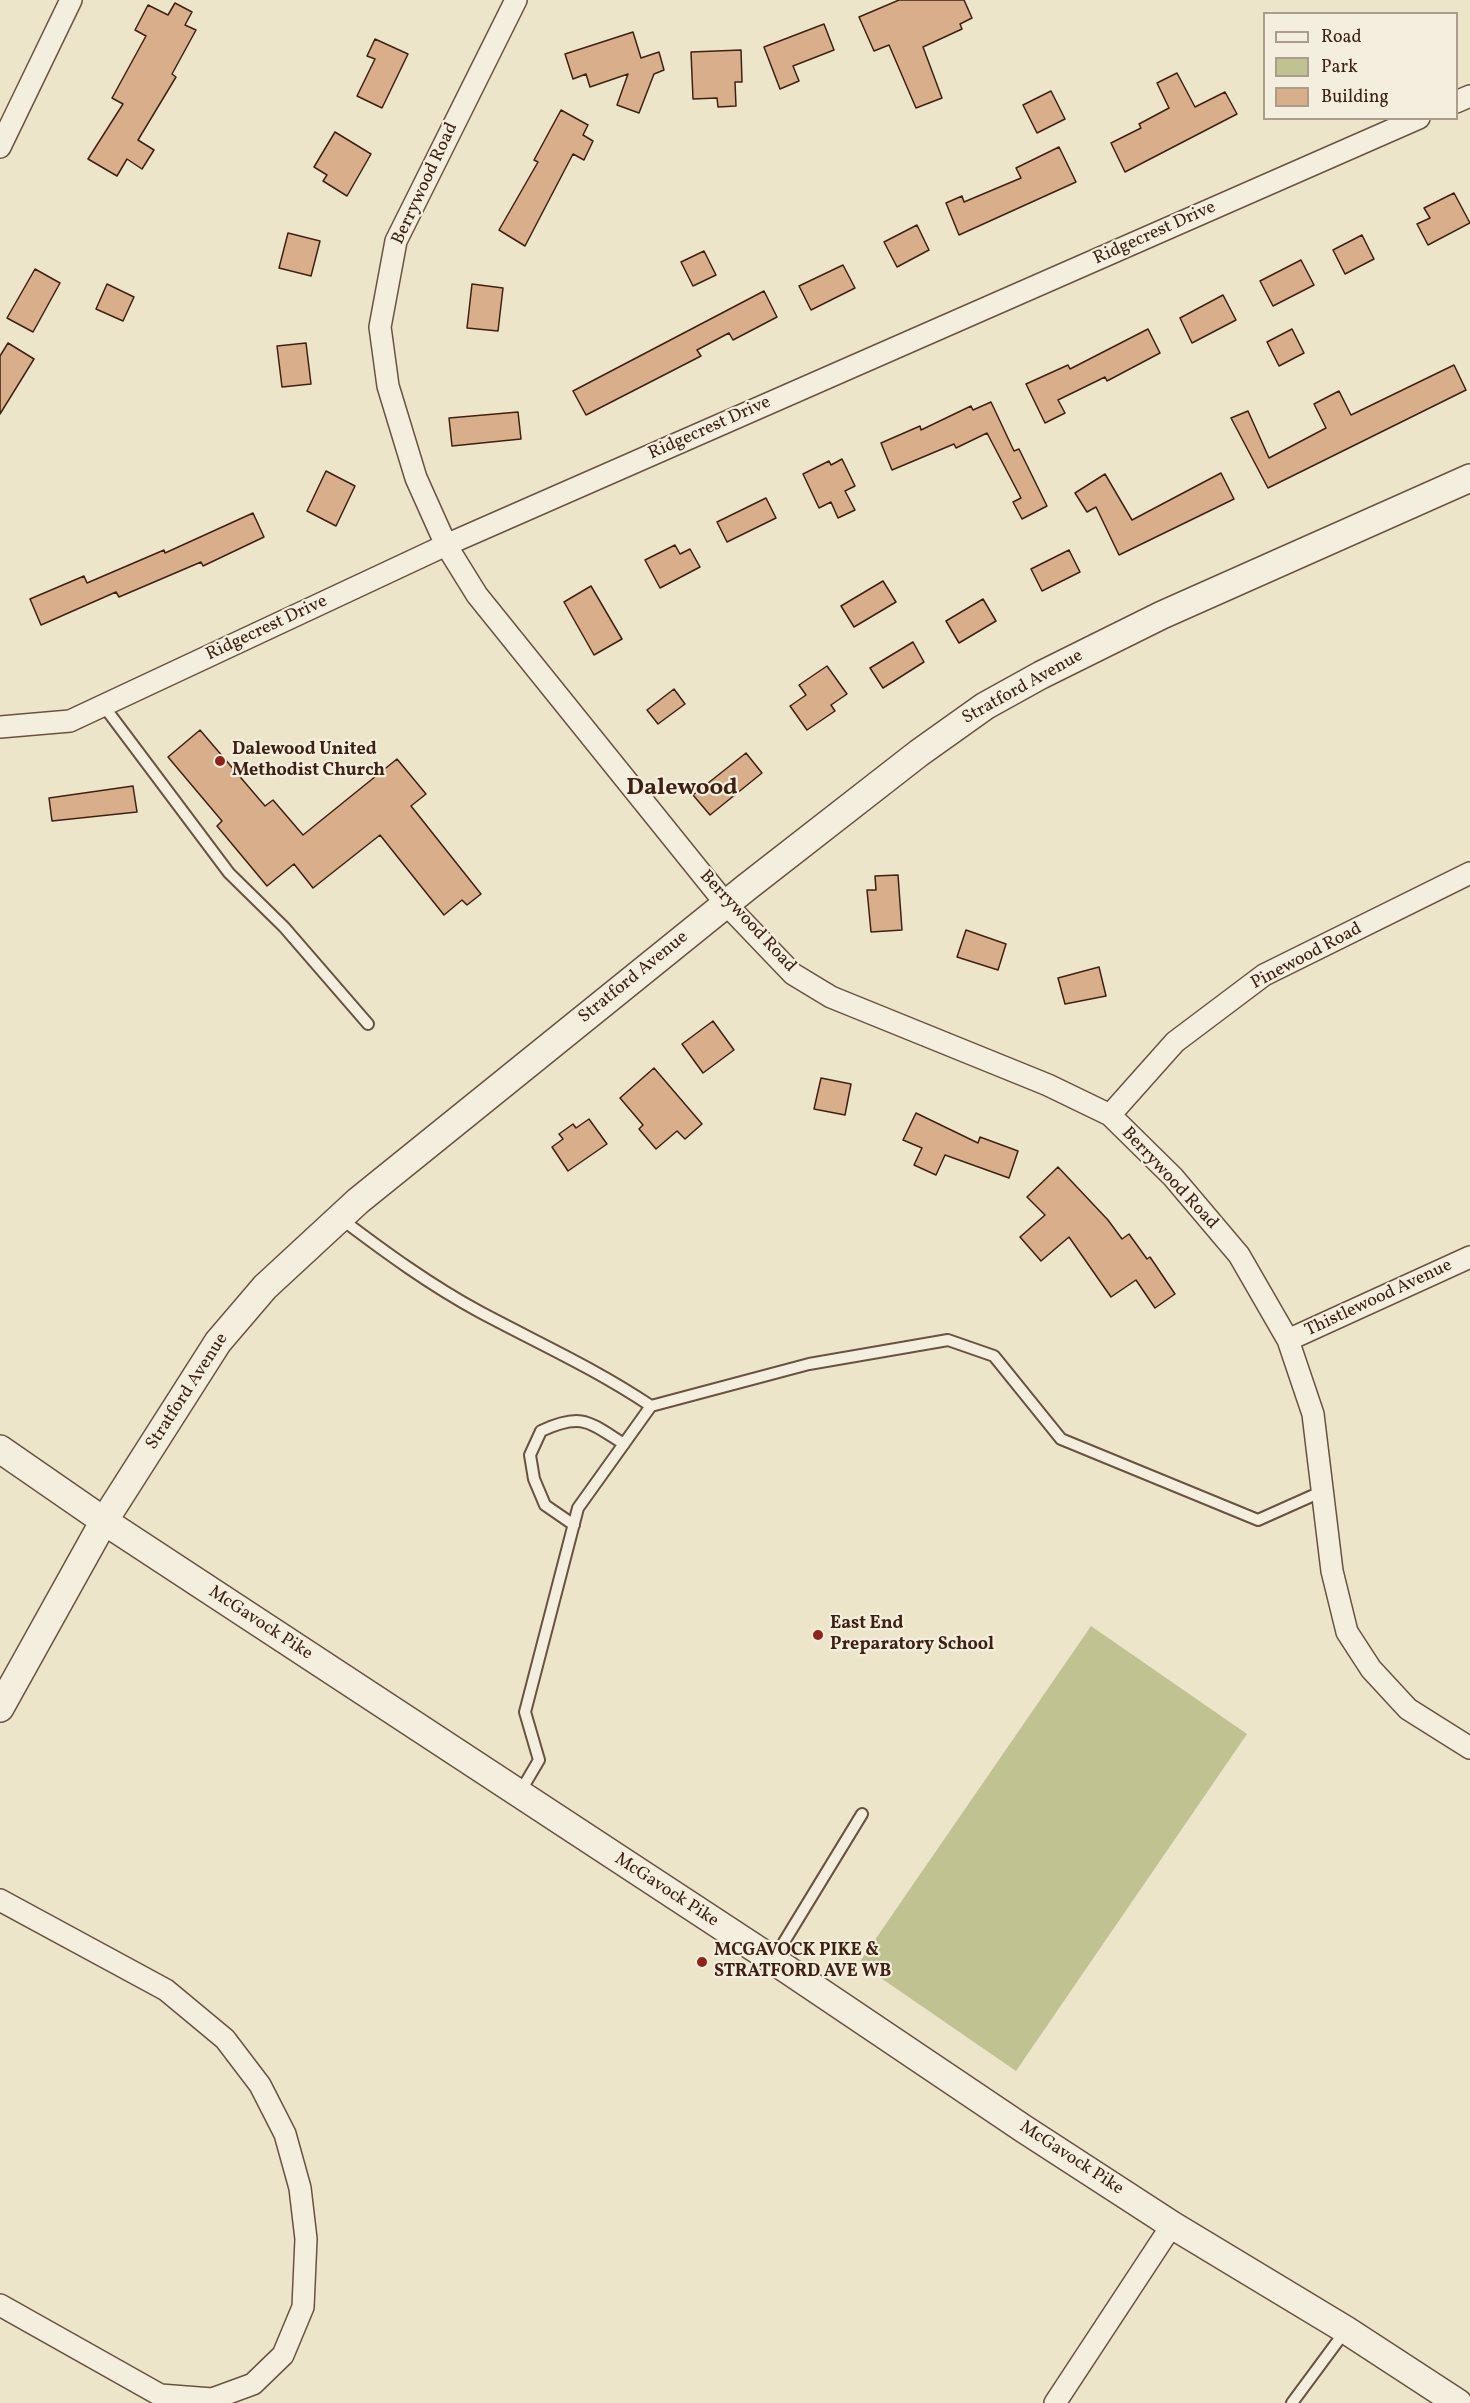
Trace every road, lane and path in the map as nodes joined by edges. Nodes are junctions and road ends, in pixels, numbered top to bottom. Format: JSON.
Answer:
{"nodes":[{"id":1,"x":71,"y":0,"type":"edge"},
{"id":2,"x":516,"y":0,"type":"edge"},
{"id":3,"x":1414,"y":120,"type":"edge"},
{"id":4,"x":0,"y":147,"type":"edge"},
{"id":5,"x":1470,"y":478,"type":"edge"},
{"id":6,"x":446,"y":545,"type":"junction"},
{"id":7,"x":103,"y":705,"type":"junction"},
{"id":8,"x":0,"y":727,"type":"edge"},
{"id":9,"x":1470,"y":873,"type":"edge"},
{"id":10,"x":726,"y":904,"type":"junction"},
{"id":11,"x":368,"y":1024,"type":"dead end"},
{"id":12,"x":1110,"y":1115,"type":"junction"},
{"id":13,"x":340,"y":1218,"type":"junction"},
{"id":14,"x":1470,"y":1257,"type":"edge"},
{"id":15,"x":1288,"y":1340,"type":"junction"},
{"id":16,"x":651,"y":1406,"type":"junction"},
{"id":17,"x":624,"y":1444,"type":"junction"},
{"id":18,"x":0,"y":1449,"type":"edge"},
{"id":19,"x":1323,"y":1491,"type":"junction"},
{"id":20,"x":105,"y":1521,"type":"junction"},
{"id":21,"x":574,"y":1525,"type":"junction"},
{"id":22,"x":0,"y":1708,"type":"edge"},
{"id":23,"x":1470,"y":1748,"type":"edge"},
{"id":24,"x":519,"y":1795,"type":"junction"},
{"id":25,"x":862,"y":1814,"type":"dead end"},
{"id":26,"x":0,"y":1900,"type":"edge"},
{"id":27,"x":773,"y":1960,"type":"junction"},
{"id":28,"x":1172,"y":2225,"type":"junction"},
{"id":29,"x":0,"y":2305,"type":"edge"},
{"id":30,"x":1346,"y":2330,"type":"junction"},
{"id":31,"x":1055,"y":2403,"type":"edge"},
{"id":32,"x":1292,"y":2403,"type":"edge"},
{"id":33,"x":1458,"y":2403,"type":"edge"}],
"edges":[{"from":1,"to":4,"type":"street"},
{"from":2,"to":6,"type":"street","name":"Berrywood Road"},
{"from":3,"to":6,"type":"street","name":"Ridgecrest Drive"},
{"from":5,"to":10,"type":"street","name":"Stratford Avenue"},
{"from":6,"to":7,"type":"street","name":"Ridgecrest Drive"},
{"from":6,"to":10,"type":"street","name":"Berrywood Road"},
{"from":7,"to":8,"type":"street","name":"Ridgecrest Drive"},
{"from":7,"to":11,"type":"lane"},
{"from":9,"to":12,"type":"street","name":"Pinewood Road"},
{"from":10,"to":12,"type":"street","name":"Berrywood Road"},
{"from":10,"to":13,"type":"street","name":"Stratford Avenue"},
{"from":12,"to":15,"type":"street","name":"Berrywood Road"},
{"from":13,"to":16,"type":"lane"},
{"from":13,"to":20,"type":"street","name":"Stratford Avenue"},
{"from":14,"to":15,"type":"street","name":"Thistlewood Avenue"},
{"from":15,"to":19,"type":"street","name":"Berrywood Road"},
{"from":16,"to":17,"type":"lane"},
{"from":16,"to":19,"type":"lane"},
{"from":17,"to":21,"type":"lane"},
{"from":17,"to":21,"type":"lane"},
{"from":18,"to":20,"type":"street","name":"McGavock Pike"},
{"from":19,"to":23,"type":"street","name":"Berrywood Road"},
{"from":20,"to":22,"type":"street","name":"Stratford Avenue"},
{"from":20,"to":24,"type":"street","name":"McGavock Pike"},
{"from":21,"to":24,"type":"lane"},
{"from":24,"to":27,"type":"street","name":"McGavock Pike"},
{"from":25,"to":27,"type":"lane"},
{"from":26,"to":29,"type":"street"},
{"from":27,"to":28,"type":"street","name":"McGavock Pike"},
{"from":28,"to":30,"type":"street","name":"McGavock Pike"},
{"from":28,"to":31,"type":"street"},
{"from":30,"to":32,"type":"lane"},
{"from":30,"to":33,"type":"street","name":"McGavock Pike"}]}
